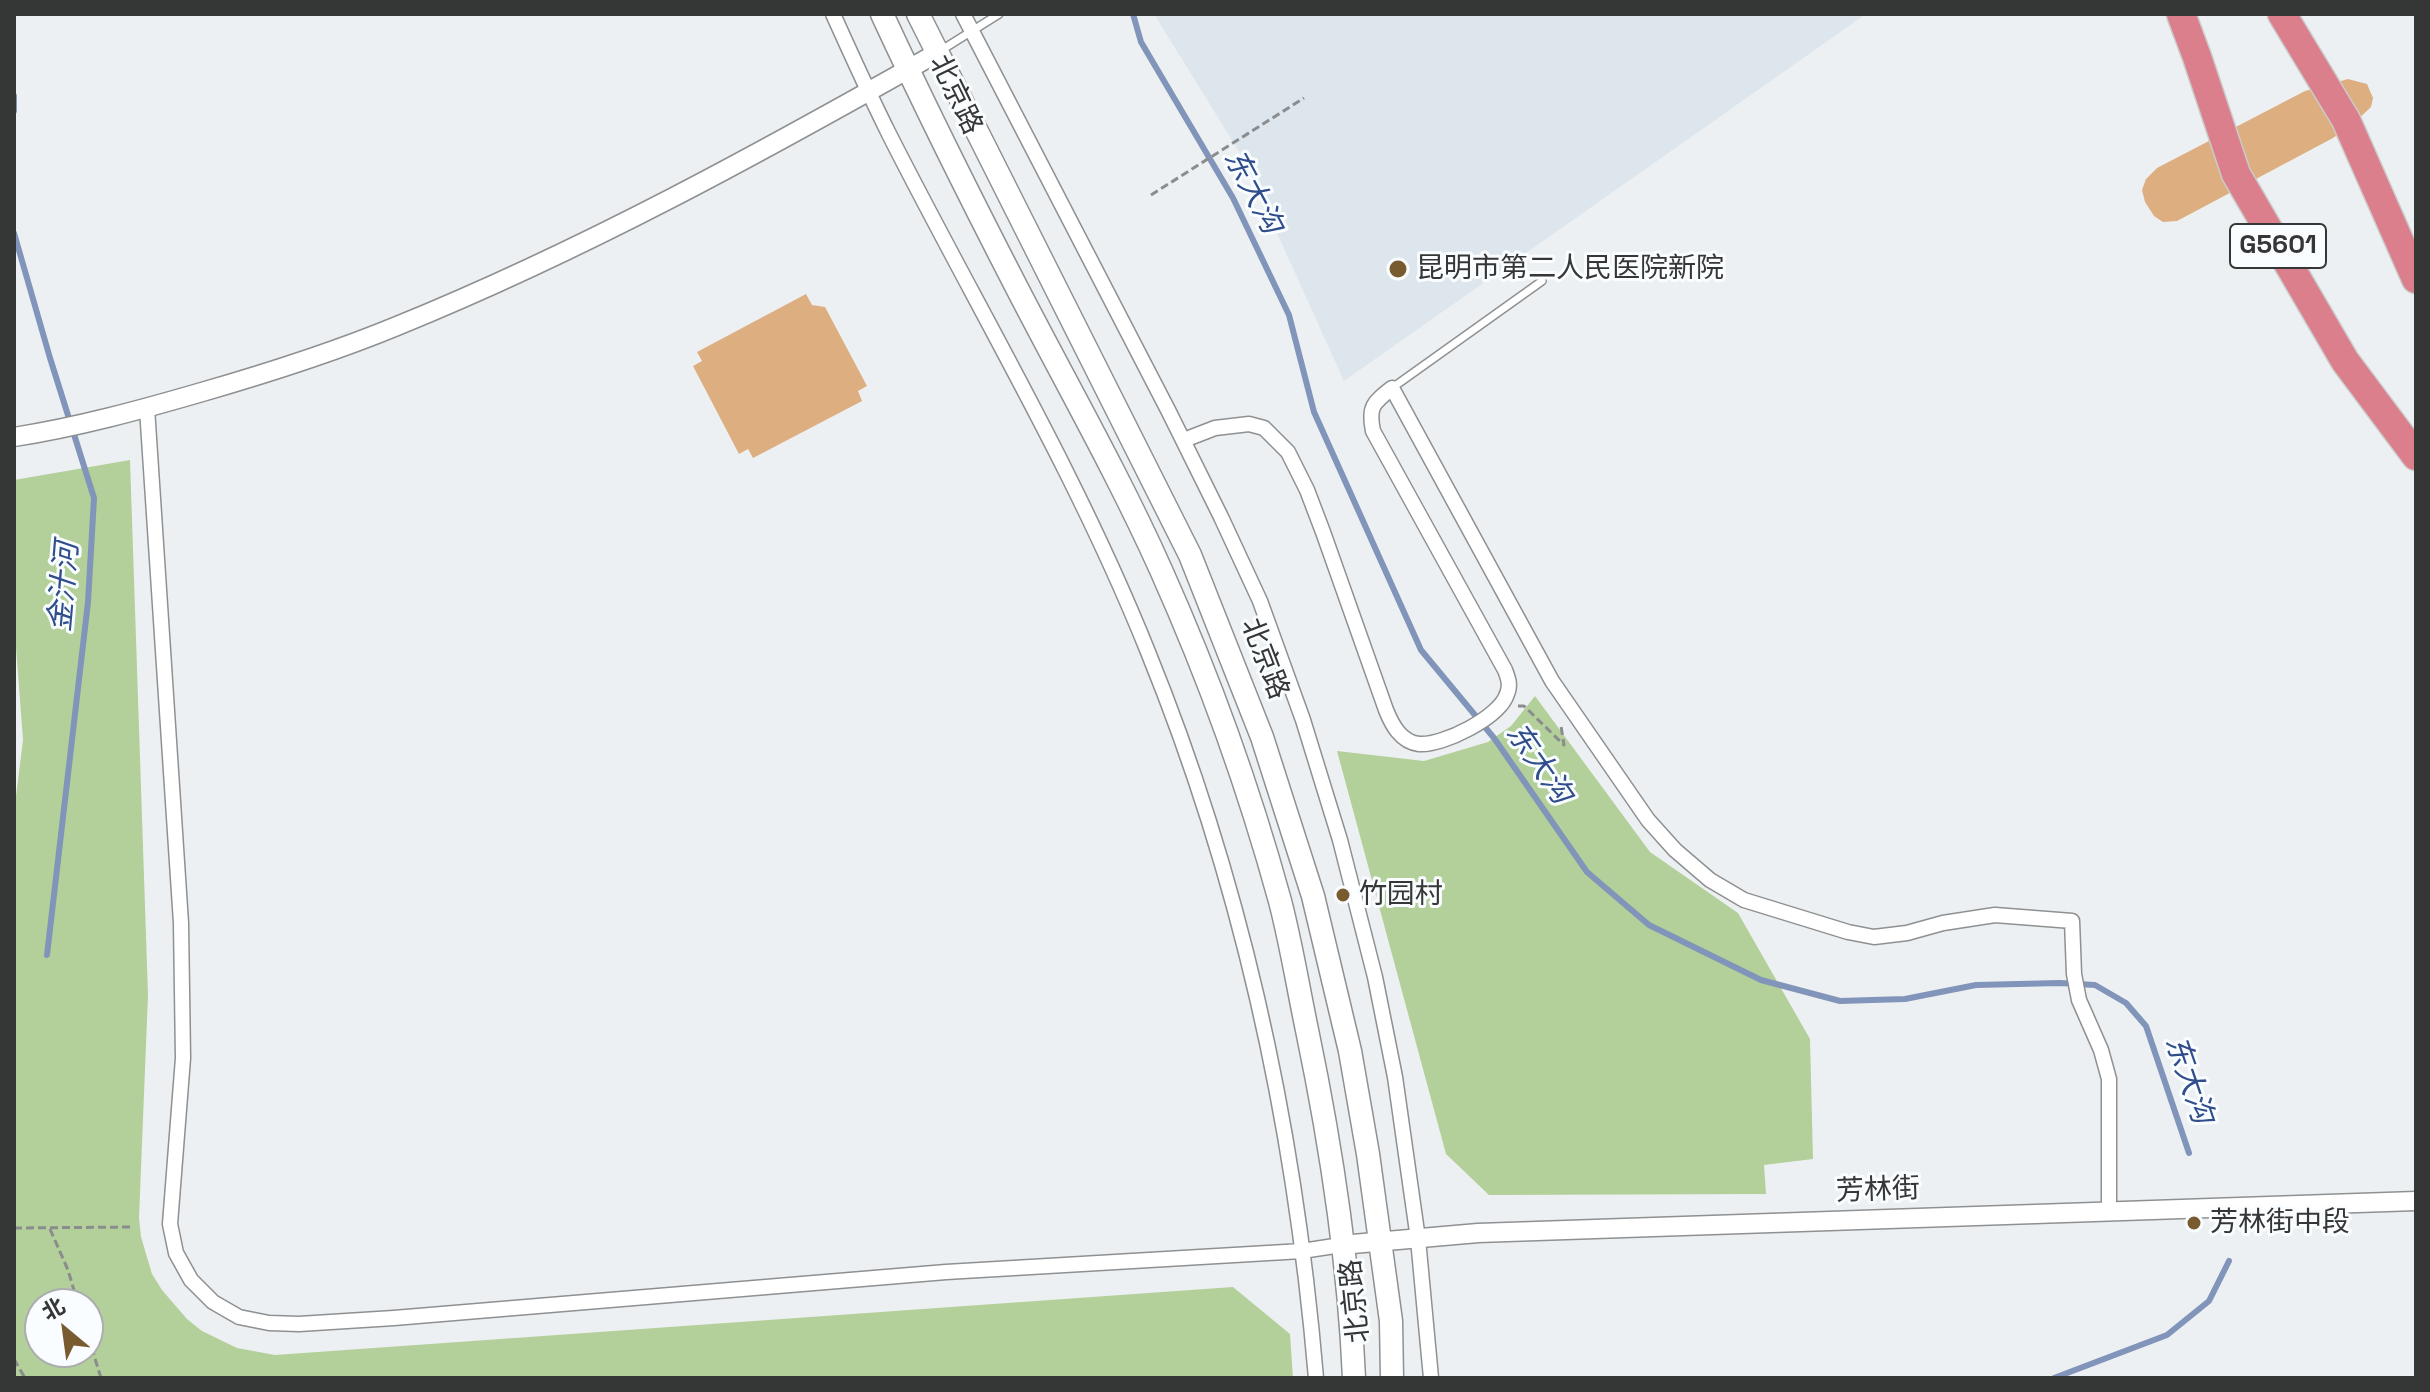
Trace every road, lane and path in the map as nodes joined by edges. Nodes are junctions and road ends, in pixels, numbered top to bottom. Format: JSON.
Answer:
{"nodes":[{"id":1,"x":833,"y":14,"type":"edge"},
{"id":2,"x":882,"y":14,"type":"edge"},
{"id":3,"x":918,"y":14,"type":"edge"},
{"id":4,"x":963,"y":14,"type":"edge"},
{"id":5,"x":999,"y":14,"type":"edge"},
{"id":6,"x":2172,"y":14,"type":"edge"},
{"id":7,"x":2181,"y":14,"type":"edge"},
{"id":8,"x":2282,"y":14,"type":"edge"},
{"id":9,"x":972,"y":32,"type":"junction"},
{"id":10,"x":937,"y":53,"type":"junction"},
{"id":11,"x":2197,"y":57,"type":"junction"},
{"id":12,"x":908,"y":69,"type":"junction"},
{"id":13,"x":868,"y":91,"type":"junction"},
{"id":14,"x":1304,"y":98,"type":"dead end"},
{"id":15,"x":1151,"y":195,"type":"dead end"},
{"id":16,"x":2416,"y":279,"type":"edge"},
{"id":17,"x":1542,"y":281,"type":"dead end"},
{"id":18,"x":1392,"y":388,"type":"junction"},
{"id":19,"x":147,"y":408,"type":"junction"},
{"id":20,"x":14,"y":437,"type":"edge"},
{"id":21,"x":1184,"y":440,"type":"junction"},
{"id":22,"x":2416,"y":456,"type":"edge"},
{"id":23,"x":1502,"y":704,"type":"junction"},
{"id":24,"x":1572,"y":711,"type":"junction"},
{"id":25,"x":2416,"y":1201,"type":"edge"},
{"id":26,"x":2109,"y":1212,"type":"junction"},
{"id":27,"x":133,"y":1227,"type":"dead end"},
{"id":28,"x":14,"y":1228,"type":"edge"},
{"id":29,"x":49,"y":1228,"type":"junction"},
{"id":30,"x":1418,"y":1239,"type":"junction"},
{"id":31,"x":1379,"y":1242,"type":"junction"},
{"id":32,"x":1341,"y":1245,"type":"junction"},
{"id":33,"x":1302,"y":1251,"type":"junction"},
{"id":34,"x":73,"y":1288,"type":"edge"},
{"id":35,"x":14,"y":1359,"type":"edge"},
{"id":36,"x":25,"y":1378,"type":"edge"},
{"id":37,"x":1316,"y":1378,"type":"edge"},
{"id":38,"x":1354,"y":1378,"type":"edge"},
{"id":39,"x":1392,"y":1378,"type":"edge"},
{"id":40,"x":1431,"y":1378,"type":"edge"}],
"edges":[{"from":1,"to":13,"type":"street"},
{"from":2,"to":12,"type":"main road","name":"北京路"},
{"from":3,"to":10,"type":"main road","name":"北京路"},
{"from":4,"to":9,"type":"street"},
{"from":5,"to":9,"type":"lane"},
{"from":6,"to":11,"type":"highway"},
{"from":7,"to":11,"type":"highway","number":"G5601"},
{"from":8,"to":16,"type":"highway"},
{"from":9,"to":10,"type":"lane"},
{"from":9,"to":21,"type":"street"},
{"from":10,"to":12,"type":"street"},
{"from":10,"to":31,"type":"main road","name":"北京路"},
{"from":11,"to":22,"type":"highway","number":"G5601"},
{"from":12,"to":13,"type":"street"},
{"from":12,"to":32,"type":"main road","name":"北京路"},
{"from":13,"to":19,"type":"street"},
{"from":13,"to":33,"type":"street"},
{"from":14,"to":15,"type":"path"},
{"from":17,"to":18,"type":"lane"},
{"from":18,"to":23,"type":"street"},
{"from":18,"to":24,"type":"street"},
{"from":19,"to":20,"type":"street"},
{"from":19,"to":33,"type":"street"},
{"from":21,"to":23,"type":"street"},
{"from":21,"to":30,"type":"street"},
{"from":23,"to":24,"type":"path"},
{"from":24,"to":26,"type":"street"},
{"from":25,"to":26,"type":"street","name":"芳林街"},
{"from":26,"to":30,"type":"street","name":"芳林街"},
{"from":27,"to":29,"type":"path"},
{"from":28,"to":29,"type":"path"},
{"from":29,"to":34,"type":"path"},
{"from":30,"to":31,"type":"street","name":"芳林街"},
{"from":30,"to":40,"type":"street"},
{"from":31,"to":32,"type":"street","name":"芳林街"},
{"from":31,"to":39,"type":"main road","name":"北京路"},
{"from":32,"to":33,"type":"street"},
{"from":32,"to":38,"type":"main road","name":"北京路"},
{"from":33,"to":37,"type":"street"},
{"from":35,"to":36,"type":"path"}]}
